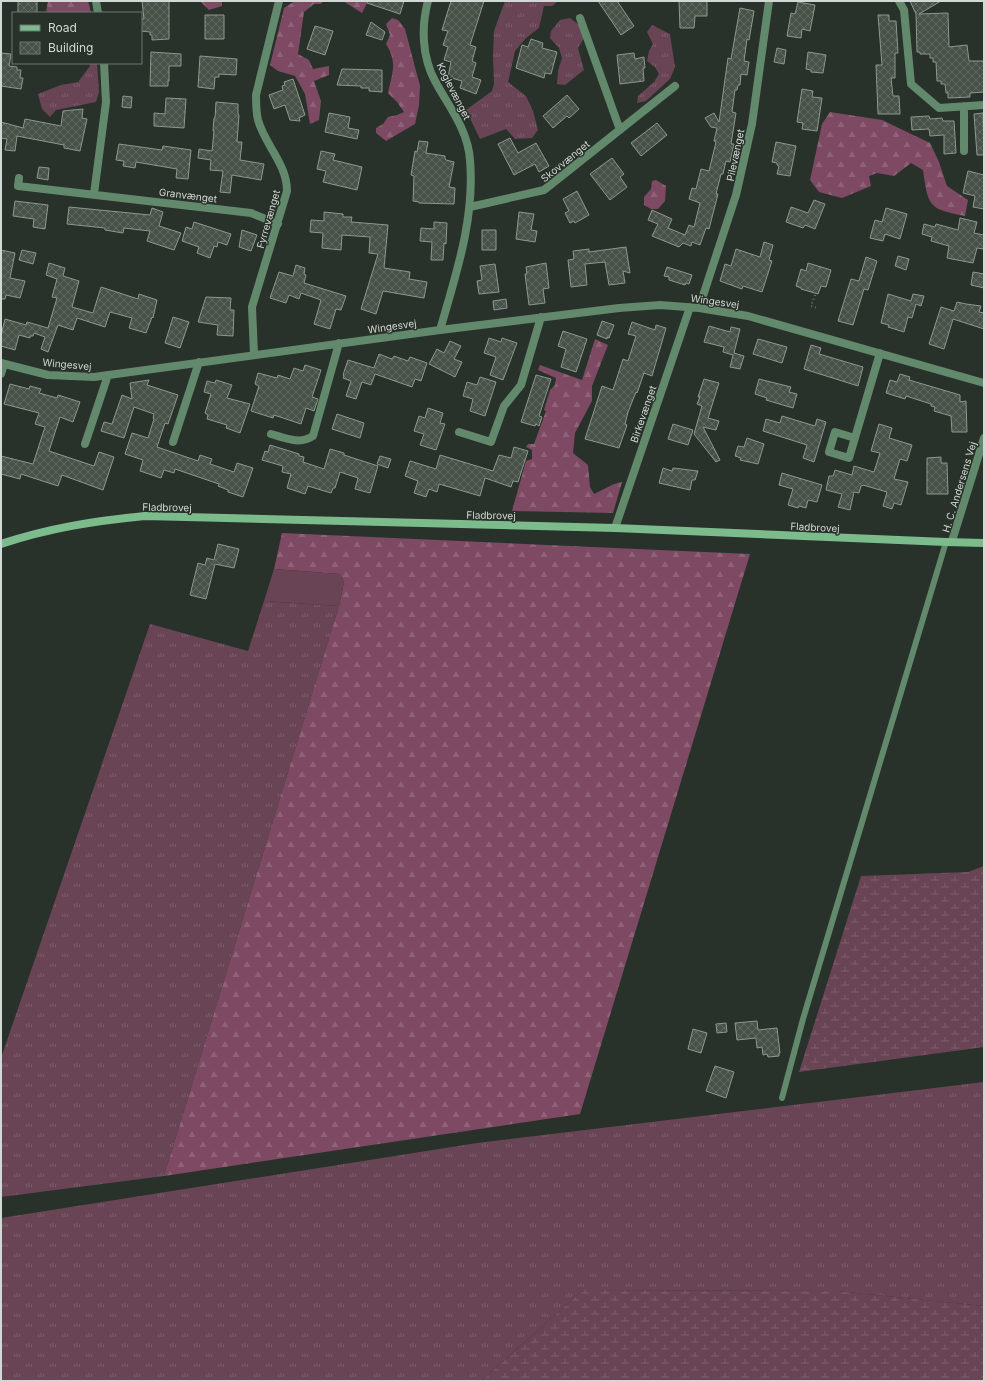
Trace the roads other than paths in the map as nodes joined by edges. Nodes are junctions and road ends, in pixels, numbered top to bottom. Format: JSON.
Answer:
{"nodes":[{"id":1,"x":96,"y":1,"type":"edge"},
{"id":2,"x":279,"y":1,"type":"edge"},
{"id":3,"x":428,"y":1,"type":"edge"},
{"id":4,"x":769,"y":1,"type":"edge"},
{"id":5,"x":899,"y":1,"type":"edge"},
{"id":6,"x":98,"y":12,"type":"edge"},
{"id":7,"x":580,"y":18,"type":"dead end"},
{"id":8,"x":104,"y":64,"type":"edge"},
{"id":9,"x":675,"y":86,"type":"dead end"},
{"id":10,"x":984,"y":105,"type":"edge"},
{"id":11,"x":964,"y":106,"type":"junction"},
{"id":12,"x":620,"y":130,"type":"junction"},
{"id":13,"x":964,"y":151,"type":"dead end"},
{"id":14,"x":19,"y":178,"type":"dead end"},
{"id":15,"x":94,"y":194,"type":"junction"},
{"id":16,"x":470,"y":206,"type":"junction"},
{"id":17,"x":278,"y":224,"type":"junction"},
{"id":18,"x":690,"y":307,"type":"junction"},
{"id":19,"x":699,"y":308,"type":"junction"},
{"id":20,"x":542,"y":317,"type":"junction"},
{"id":21,"x":440,"y":330,"type":"junction"},
{"id":22,"x":339,"y":343,"type":"junction"},
{"id":23,"x":880,"y":353,"type":"junction"},
{"id":24,"x":254,"y":354,"type":"junction"},
{"id":25,"x":199,"y":362,"type":"junction"},
{"id":26,"x":3,"y":364,"type":"edge"},
{"id":27,"x":1,"y":374,"type":"edge"},
{"id":28,"x":108,"y":375,"type":"junction"},
{"id":29,"x":984,"y":383,"type":"edge"},
{"id":30,"x":459,"y":432,"type":"dead end"},
{"id":31,"x":271,"y":434,"type":"dead end"},
{"id":32,"x":854,"y":438,"type":"dead end"},
{"id":33,"x":984,"y":438,"type":"edge"},
{"id":34,"x":173,"y":442,"type":"dead end"},
{"id":35,"x":85,"y":444,"type":"dead end"},
{"id":36,"x":615,"y":528,"type":"junction"},
{"id":37,"x":949,"y":542,"type":"junction"},
{"id":38,"x":984,"y":543,"type":"edge"},
{"id":39,"x":1,"y":544,"type":"edge"},
{"id":40,"x":782,"y":1098,"type":"dead end"}],
"edges":[{"from":1,"to":6,"type":"street"},
{"from":2,"to":17,"type":"street","name":"Fyrrevænget"},
{"from":3,"to":16,"type":"street","name":"Koglevænget"},
{"from":4,"to":19,"type":"street","name":"Pilevænget"},
{"from":5,"to":11,"type":"street"},
{"from":7,"to":12,"type":"street"},
{"from":8,"to":15,"type":"street"},
{"from":9,"to":12,"type":"street","name":"Skovvænget"},
{"from":10,"to":11,"type":"street"},
{"from":11,"to":13,"type":"street"},
{"from":12,"to":16,"type":"street","name":"Skovvænget"},
{"from":14,"to":15,"type":"street","name":"Granvænget"},
{"from":15,"to":17,"type":"street","name":"Granvænget"},
{"from":16,"to":21,"type":"street","name":"Koglevænget"},
{"from":17,"to":24,"type":"street","name":"Fyrrevænget"},
{"from":18,"to":19,"type":"street","name":"Wingesvej"},
{"from":18,"to":20,"type":"street","name":"Wingesvej"},
{"from":18,"to":36,"type":"street","name":"Birkevænget"},
{"from":19,"to":23,"type":"street","name":"Wingesvej"},
{"from":20,"to":21,"type":"street","name":"Wingesvej"},
{"from":20,"to":30,"type":"street"},
{"from":21,"to":22,"type":"street","name":"Wingesvej"},
{"from":22,"to":24,"type":"street","name":"Wingesvej"},
{"from":22,"to":31,"type":"street"},
{"from":23,"to":29,"type":"street","name":"Wingesvej"},
{"from":23,"to":32,"type":"street"},
{"from":24,"to":25,"type":"street","name":"Wingesvej"},
{"from":25,"to":28,"type":"street","name":"Wingesvej"},
{"from":25,"to":34,"type":"street"},
{"from":26,"to":27,"type":"street"},
{"from":26,"to":28,"type":"street","name":"Wingesvej"},
{"from":28,"to":35,"type":"street"},
{"from":33,"to":37,"type":"street","name":"H. C. Andersens Vej"},
{"from":36,"to":37,"type":"main road","name":"Fladbrovej"},
{"from":36,"to":39,"type":"main road","name":"Fladbrovej"},
{"from":37,"to":38,"type":"main road","name":"Fladbrovej"},
{"from":37,"to":40,"type":"lane"}]}
